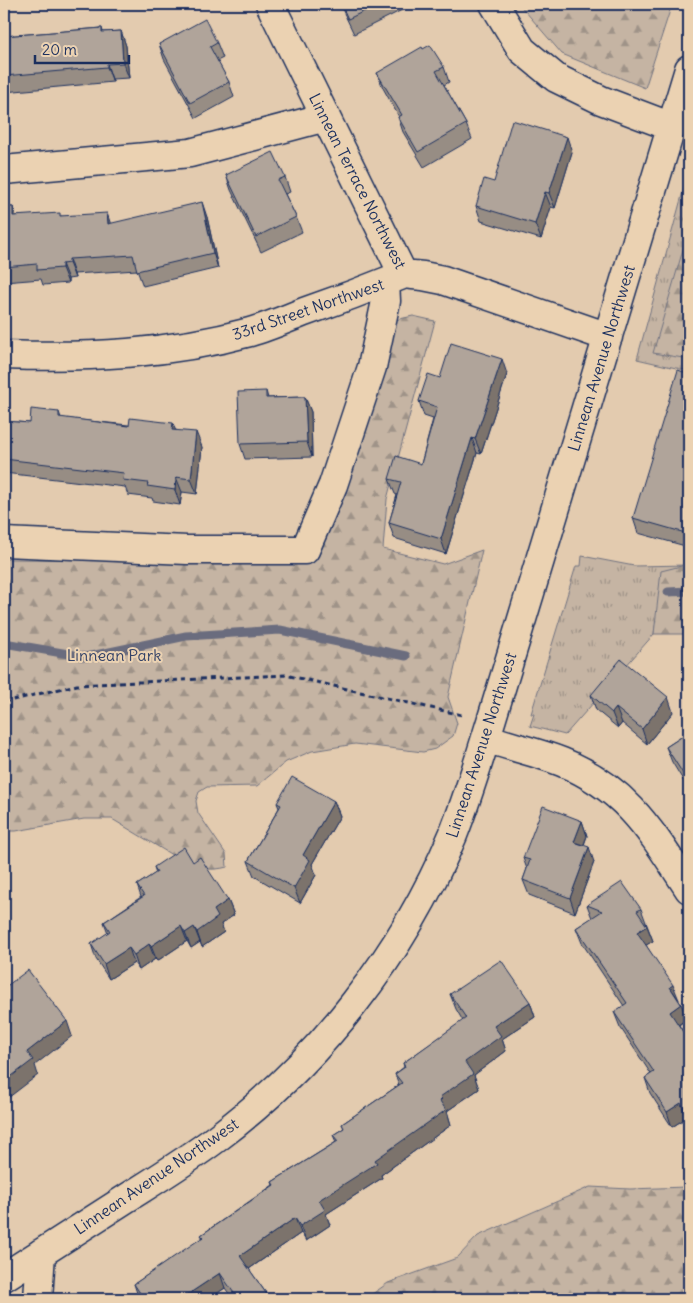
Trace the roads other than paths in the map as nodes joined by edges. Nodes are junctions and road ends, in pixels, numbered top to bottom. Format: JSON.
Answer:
{"nodes":[{"id":1,"x":270,"y":4,"type":"edge"},
{"id":2,"x":494,"y":4,"type":"edge"},
{"id":3,"x":689,"y":69,"type":"edge"},
{"id":4,"x":326,"y":117,"type":"junction"},
{"id":5,"x":672,"y":127,"type":"junction"},
{"id":6,"x":4,"y":170,"type":"edge"},
{"id":7,"x":394,"y":278,"type":"junction"},
{"id":8,"x":608,"y":337,"type":"junction"},
{"id":9,"x":4,"y":355,"type":"edge"},
{"id":10,"x":4,"y":542,"type":"edge"},
{"id":11,"x":486,"y":738,"type":"junction"},
{"id":12,"x":689,"y":889,"type":"edge"},
{"id":13,"x":41,"y":1253,"type":"junction"},
{"id":14,"x":4,"y":1277,"type":"edge"},
{"id":15,"x":38,"y":1299,"type":"edge"}],
"edges":[{"from":1,"to":4,"type":"street","name":"Linnean Terrace Northwest"},
{"from":2,"to":5,"type":"street"},
{"from":3,"to":5,"type":"street","name":"Linnean Avenue Northwest"},
{"from":4,"to":6,"type":"street"},
{"from":4,"to":7,"type":"street","name":"Linnean Terrace Northwest"},
{"from":5,"to":8,"type":"street","name":"Linnean Avenue Northwest"},
{"from":7,"to":8,"type":"street","name":"Linnean Terrace Northwest"},
{"from":7,"to":9,"type":"street","name":"33rd Street Northwest"},
{"from":7,"to":10,"type":"street"},
{"from":8,"to":11,"type":"street","name":"Linnean Avenue Northwest"},
{"from":11,"to":12,"type":"street"},
{"from":11,"to":13,"type":"street","name":"Linnean Avenue Northwest"},
{"from":13,"to":14,"type":"street","name":"Linnean Avenue Northwest"},
{"from":13,"to":15,"type":"street"}]}
